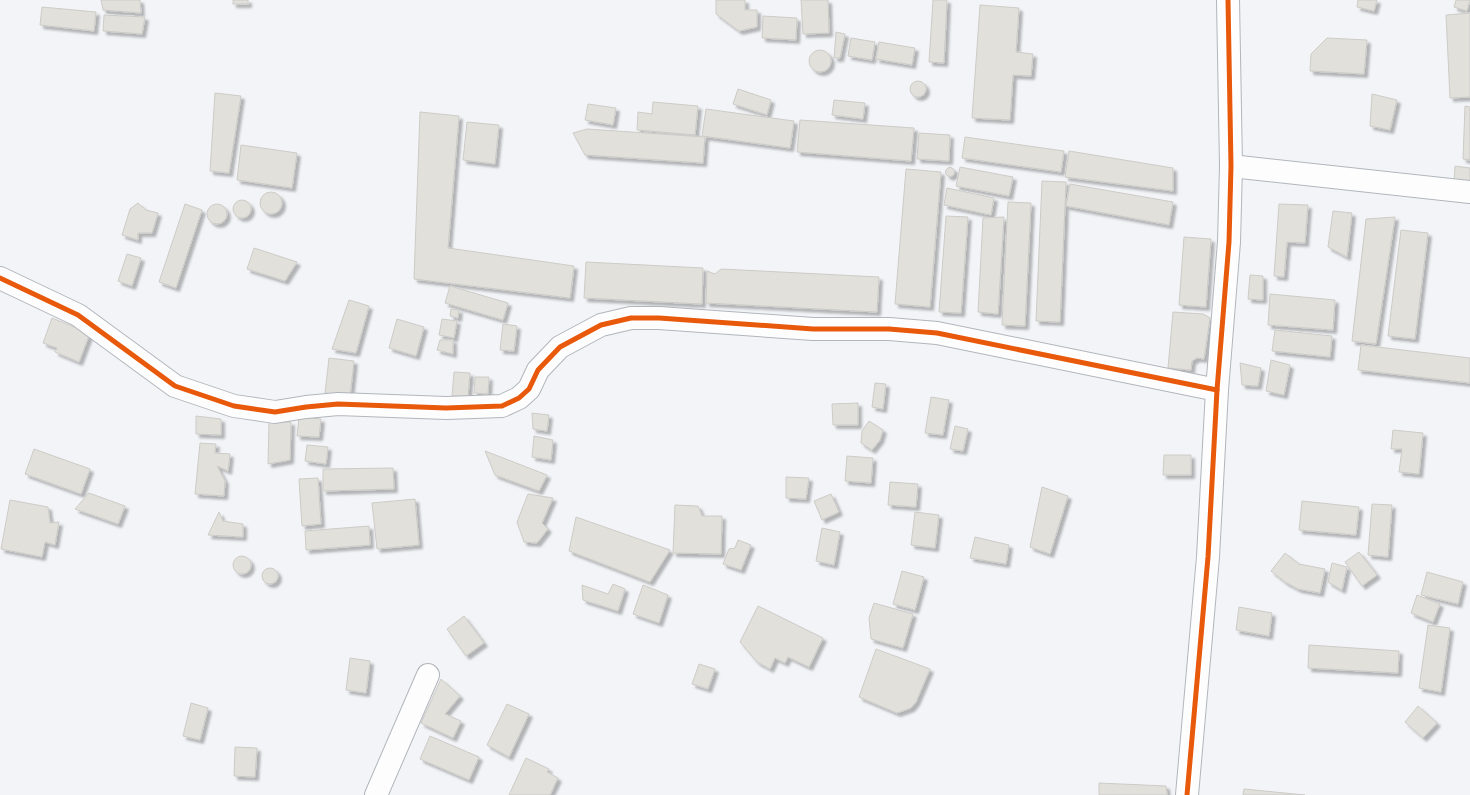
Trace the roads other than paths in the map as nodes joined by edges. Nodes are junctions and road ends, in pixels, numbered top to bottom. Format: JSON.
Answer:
{"nodes":[{"id":1,"x":1228,"y":0,"type":"edge"},
{"id":2,"x":1231,"y":166,"type":"junction"},
{"id":3,"x":1470,"y":192,"type":"edge"},
{"id":4,"x":0,"y":278,"type":"edge"},
{"id":5,"x":1217,"y":390,"type":"junction"},
{"id":6,"x":428,"y":675,"type":"dead end"},
{"id":7,"x":376,"y":795,"type":"edge"},
{"id":8,"x":1187,"y":795,"type":"edge"}],
"edges":[{"from":1,"to":2,"type":"street"},
{"from":2,"to":3,"type":"street"},
{"from":2,"to":5,"type":"street"},
{"from":4,"to":5,"type":"street"},
{"from":5,"to":8,"type":"street"},
{"from":6,"to":7,"type":"street"}]}
